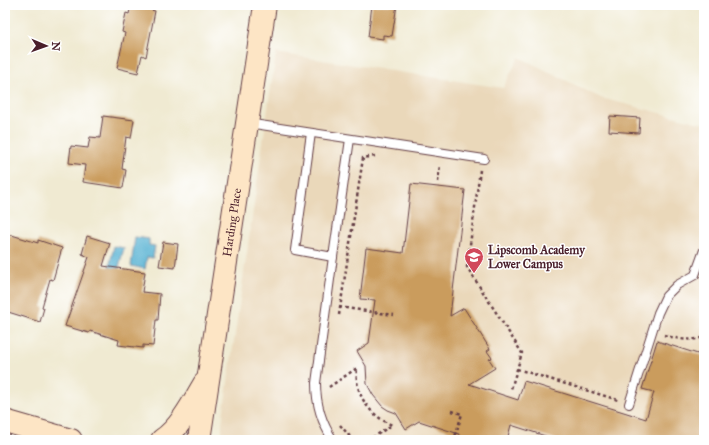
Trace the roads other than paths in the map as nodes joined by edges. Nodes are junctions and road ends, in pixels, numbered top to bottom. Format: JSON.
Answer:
{"nodes":[{"id":1,"x":265,"y":5,"type":"edge"},
{"id":2,"x":247,"y":124,"type":"junction"},
{"id":3,"x":311,"y":133,"type":"junction"},
{"id":4,"x":350,"y":139,"type":"junction"},
{"id":5,"x":483,"y":159,"type":"road end"},
{"id":6,"x":704,"y":250,"type":"edge"},
{"id":7,"x":333,"y":257,"type":"junction"},
{"id":8,"x":210,"y":375,"type":"junction"},
{"id":9,"x":629,"y":404,"type":"road end"},
{"id":10,"x":5,"y":421,"type":"edge"},
{"id":11,"x":52,"y":437,"type":"edge"},
{"id":12,"x":162,"y":440,"type":"edge"},
{"id":13,"x":199,"y":440,"type":"edge"},
{"id":14,"x":333,"y":440,"type":"edge"}],
"edges":[{"from":1,"to":2,"type":"main road","name":"Harding Place"},
{"from":2,"to":3,"type":"lane"},
{"from":2,"to":8,"type":"main road","name":"Harding Place"},
{"from":3,"to":4,"type":"lane"},
{"from":3,"to":7,"type":"lane"},
{"from":4,"to":5,"type":"lane"},
{"from":4,"to":7,"type":"lane"},
{"from":6,"to":9,"type":"lane"},
{"from":7,"to":14,"type":"lane"},
{"from":8,"to":12,"type":"main road"},
{"from":8,"to":13,"type":"main road","name":"Harding Place"},
{"from":10,"to":11,"type":"main road"}]}
